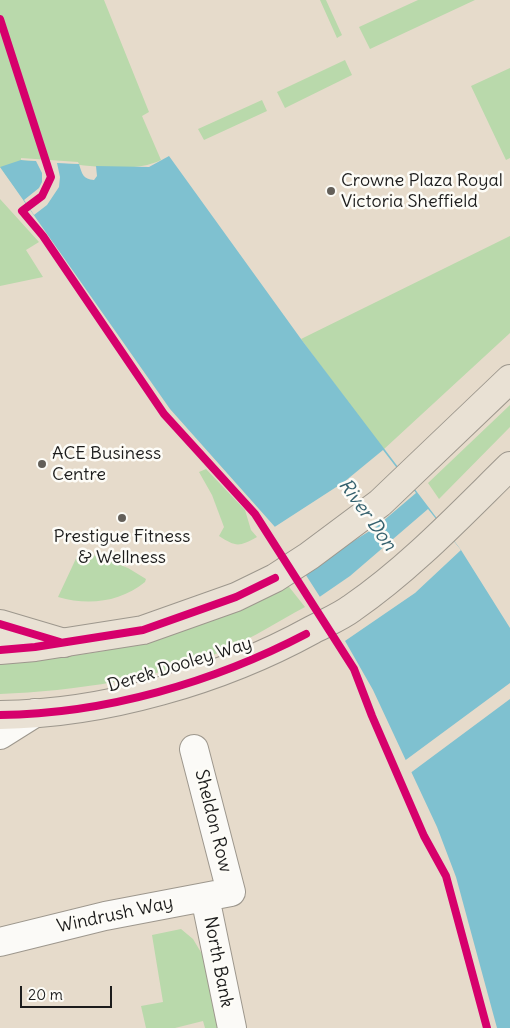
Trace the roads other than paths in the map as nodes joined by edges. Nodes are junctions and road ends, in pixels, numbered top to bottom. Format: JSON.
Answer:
{"nodes":[{"id":1,"x":510,"y":379,"type":"edge"},
{"id":2,"x":510,"y":466,"type":"edge"},
{"id":3,"x":0,"y":624,"type":"edge"},
{"id":4,"x":64,"y":643,"type":"junction"},
{"id":5,"x":0,"y":650,"type":"edge"},
{"id":6,"x":35,"y":713,"type":"junction"},
{"id":7,"x":0,"y":716,"type":"edge"},
{"id":8,"x":0,"y":735,"type":"edge"},
{"id":9,"x":194,"y":749,"type":"dead end"},
{"id":10,"x":218,"y":894,"type":"junction"},
{"id":11,"x":0,"y":942,"type":"edge"},
{"id":12,"x":232,"y":1028,"type":"edge"}],
"edges":[{"from":1,"to":4,"type":"main road"},
{"from":2,"to":6,"type":"main road","name":"Derek Dooley Way"},
{"from":3,"to":4,"type":"main road"},
{"from":4,"to":5,"type":"main road"},
{"from":6,"to":7,"type":"main road","name":"Derek Dooley Way"},
{"from":6,"to":8,"type":"street"},
{"from":9,"to":10,"type":"street","name":"Sheldon Row"},
{"from":10,"to":11,"type":"street","name":"Windrush Way"},
{"from":10,"to":12,"type":"street","name":"North Bank"}]}
